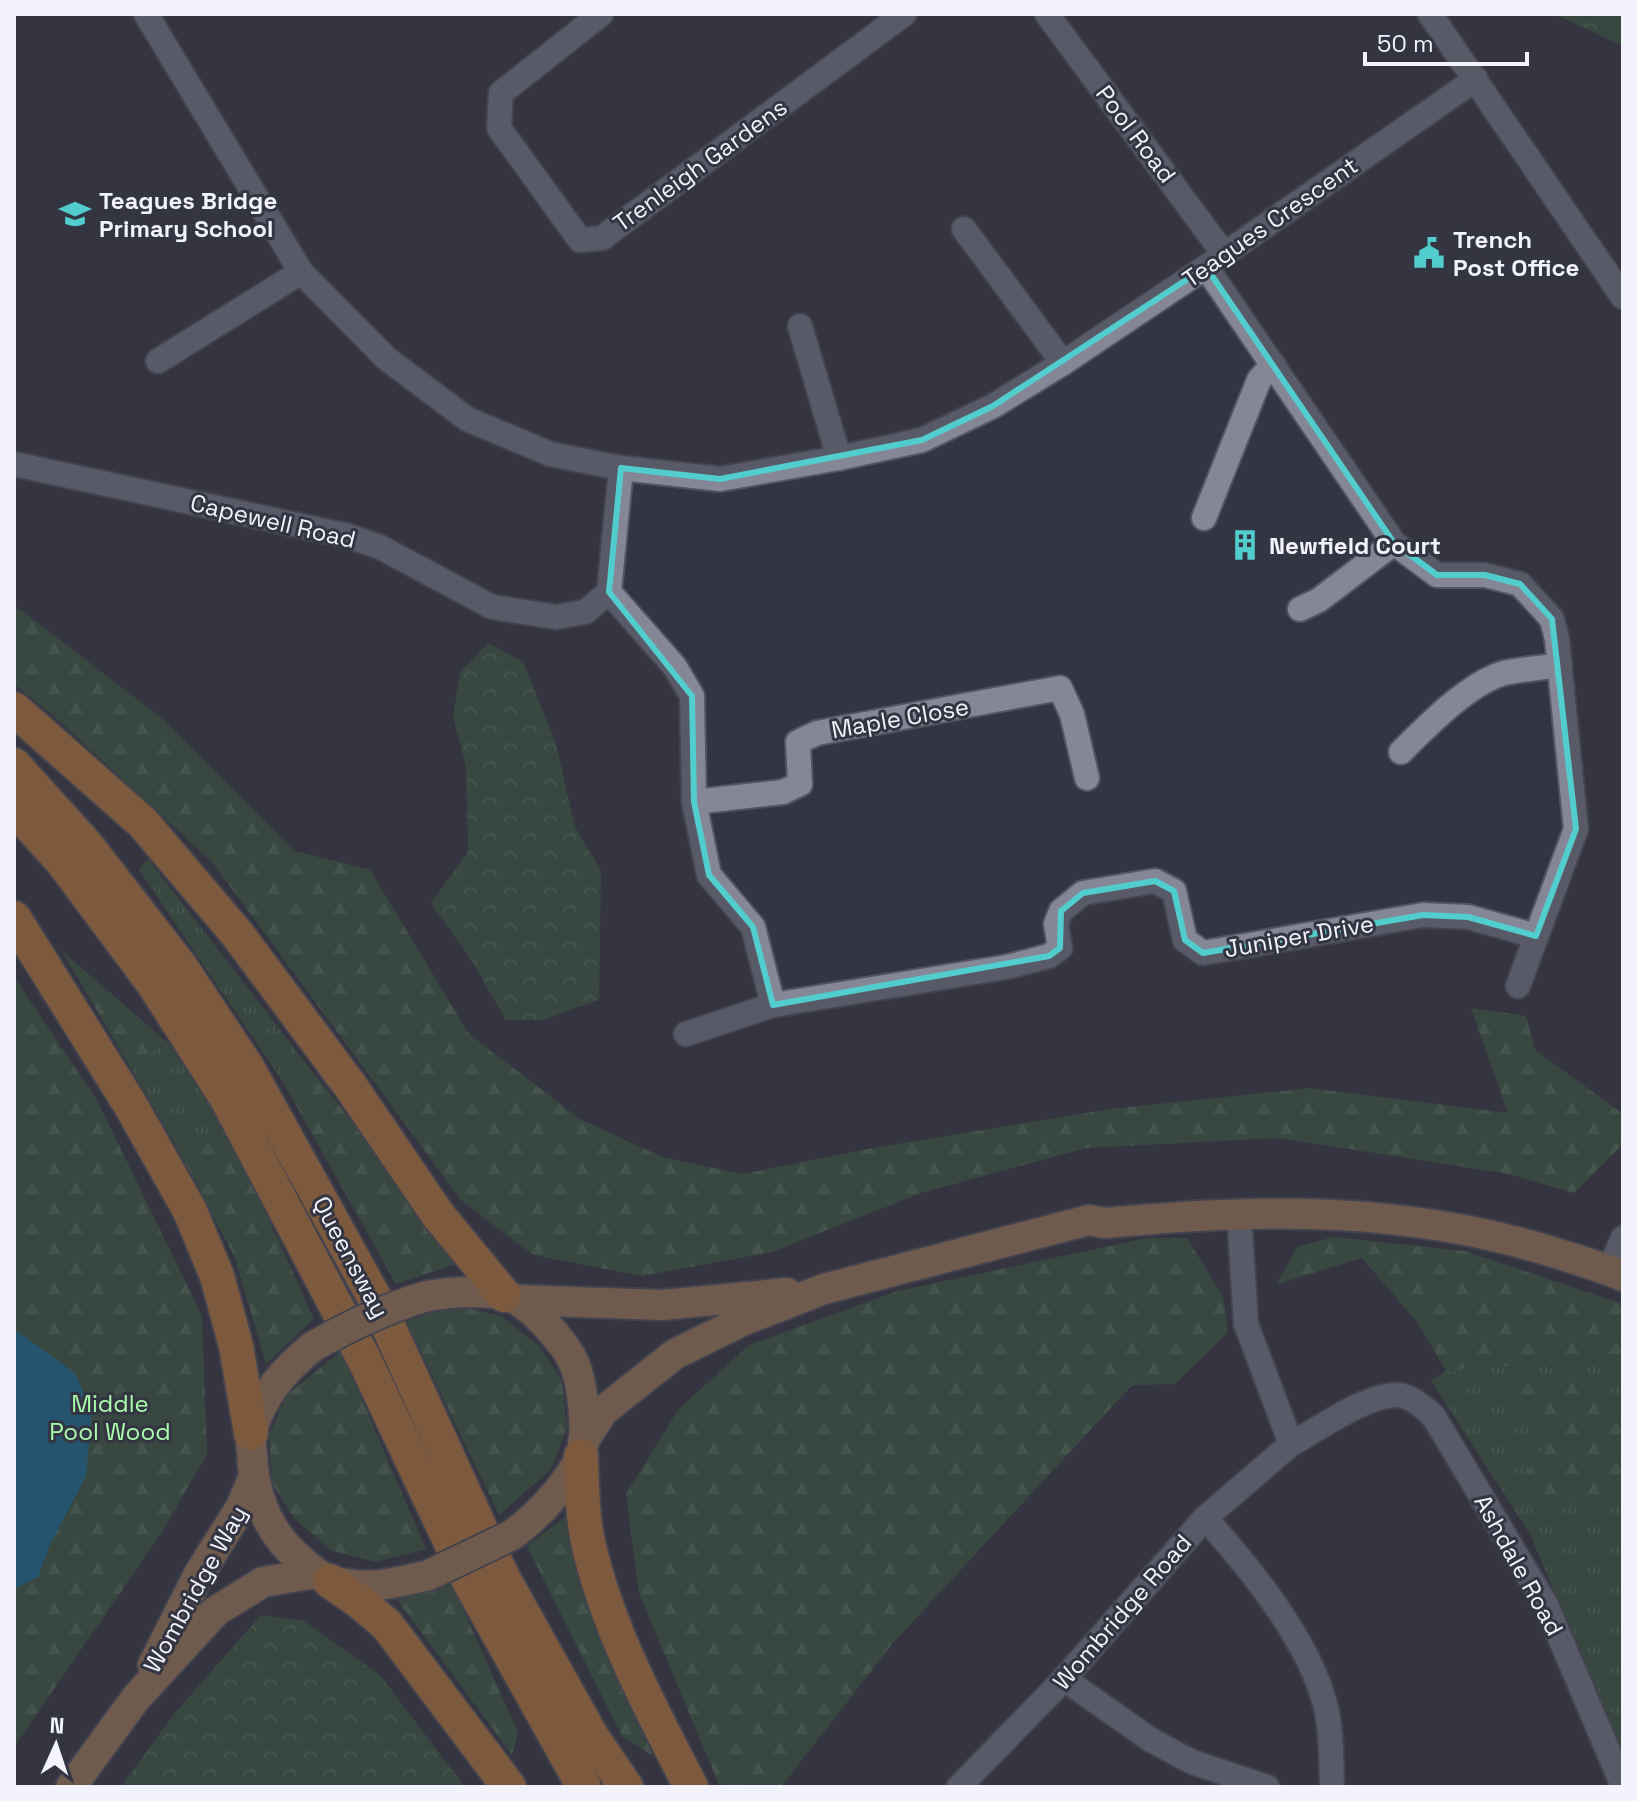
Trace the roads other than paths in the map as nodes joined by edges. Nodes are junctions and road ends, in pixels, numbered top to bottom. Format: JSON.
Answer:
{"nodes":[{"id":1,"x":146,"y":14,"type":"edge"},
{"id":2,"x":601,"y":14,"type":"edge"},
{"id":3,"x":904,"y":14,"type":"edge"},
{"id":4,"x":1047,"y":14,"type":"edge"},
{"id":5,"x":1430,"y":14,"type":"edge"},
{"id":6,"x":1476,"y":79,"type":"junction"},
{"id":7,"x":964,"y":229,"type":"dead end"},
{"id":8,"x":1215,"y":260,"type":"junction"},
{"id":9,"x":301,"y":272,"type":"junction"},
{"id":10,"x":1623,"y":297,"type":"edge"},
{"id":11,"x":800,"y":326,"type":"dead end"},
{"id":12,"x":158,"y":361,"type":"dead end"},
{"id":13,"x":1063,"y":363,"type":"junction"},
{"id":14,"x":1273,"y":364,"type":"junction"},
{"id":15,"x":839,"y":458,"type":"junction"},
{"id":16,"x":14,"y":464,"type":"edge"},
{"id":17,"x":621,"y":468,"type":"junction"},
{"id":18,"x":1204,"y":518,"type":"dead end"},
{"id":19,"x":1394,"y":543,"type":"junction"},
{"id":20,"x":609,"y":592,"type":"junction"},
{"id":21,"x":1300,"y":609,"type":"dead end"},
{"id":22,"x":1560,"y":665,"type":"junction"},
{"id":23,"x":14,"y":709,"type":"edge"},
{"id":24,"x":1401,"y":752,"type":"dead end"},
{"id":25,"x":14,"y":765,"type":"edge"},
{"id":26,"x":1087,"y":778,"type":"dead end"},
{"id":27,"x":694,"y":802,"type":"junction"},
{"id":28,"x":14,"y":808,"type":"edge"},
{"id":29,"x":14,"y":918,"type":"edge"},
{"id":30,"x":1536,"y":936,"type":"junction"},
{"id":31,"x":1518,"y":986,"type":"dead end"},
{"id":32,"x":773,"y":1005,"type":"junction"},
{"id":33,"x":686,"y":1034,"type":"dead end"},
{"id":34,"x":1239,"y":1214,"type":"junction"},
{"id":35,"x":1089,"y":1220,"type":"junction"},
{"id":36,"x":1619,"y":1258,"type":"edge"},
{"id":37,"x":824,"y":1289,"type":"junction"},
{"id":38,"x":511,"y":1298,"type":"junction"},
{"id":39,"x":1369,"y":1401,"type":"joint"},
{"id":40,"x":251,"y":1433,"type":"junction"},
{"id":41,"x":1291,"y":1444,"type":"junction"},
{"id":42,"x":582,"y":1449,"type":"junction"},
{"id":43,"x":253,"y":1479,"type":"junction"},
{"id":44,"x":1205,"y":1518,"type":"junction"},
{"id":45,"x":323,"y":1577,"type":"junction"},
{"id":46,"x":1064,"y":1679,"type":"junction"},
{"id":47,"x":136,"y":1698,"type":"junction"},
{"id":48,"x":1623,"y":1786,"type":"edge"},
{"id":49,"x":71,"y":1787,"type":"edge"},
{"id":50,"x":509,"y":1787,"type":"edge"},
{"id":51,"x":584,"y":1787,"type":"edge"},
{"id":52,"x":626,"y":1787,"type":"edge"},
{"id":53,"x":691,"y":1787,"type":"edge"},
{"id":54,"x":959,"y":1787,"type":"edge"},
{"id":55,"x":1267,"y":1787,"type":"edge"},
{"id":56,"x":1332,"y":1787,"type":"edge"}],
"edges":[{"from":1,"to":9,"type":"street","name":"Teagues Crescent"},
{"from":2,"to":3,"type":"street","name":"Trenleigh Gardens"},
{"from":4,"to":8,"type":"street","name":"Pool Road"},
{"from":5,"to":6,"type":"street"},
{"from":6,"to":8,"type":"street","name":"Teagues Crescent"},
{"from":6,"to":10,"type":"street"},
{"from":7,"to":13,"type":"street"},
{"from":8,"to":13,"type":"street","name":"Teagues Crescent"},
{"from":8,"to":14,"type":"street","name":"Pool Road"},
{"from":9,"to":12,"type":"street"},
{"from":9,"to":17,"type":"street","name":"Teagues Crescent"},
{"from":11,"to":15,"type":"street"},
{"from":13,"to":15,"type":"street","name":"Teagues Crescent"},
{"from":14,"to":18,"type":"street"},
{"from":14,"to":19,"type":"street","name":"Pool Road"},
{"from":15,"to":17,"type":"street","name":"Teagues Crescent"},
{"from":16,"to":20,"type":"street","name":"Capewell Road"},
{"from":17,"to":20,"type":"street"},
{"from":19,"to":21,"type":"street"},
{"from":19,"to":22,"type":"street","name":"Pool Road"},
{"from":20,"to":27,"type":"street"},
{"from":22,"to":24,"type":"street"},
{"from":22,"to":30,"type":"street","name":"Pool Road"},
{"from":23,"to":38,"type":"highway"},
{"from":25,"to":52,"type":"highway","name":"Queensway"},
{"from":26,"to":27,"type":"street","name":"Maple Close"},
{"from":27,"to":32,"type":"street"},
{"from":28,"to":51,"type":"highway","name":"Queensway"},
{"from":29,"to":40,"type":"highway"},
{"from":30,"to":31,"type":"street","name":"Pool Road"},
{"from":30,"to":32,"type":"street","name":"Juniper Drive"},
{"from":32,"to":33,"type":"street","name":"Juniper Drive"},
{"from":34,"to":35,"type":"main road"},
{"from":34,"to":36,"type":"main road"},
{"from":34,"to":41,"type":"street"},
{"from":35,"to":36,"type":"main road"},
{"from":35,"to":37,"type":"main road"},
{"from":37,"to":38,"type":"main road"},
{"from":37,"to":42,"type":"main road"},
{"from":38,"to":40,"type":"main road","bridge":true},
{"from":38,"to":42,"type":"main road"},
{"from":39,"to":41,"type":"street","name":"Wombridge Road"},
{"from":39,"to":48,"type":"street","name":"Ashdale Road"},
{"from":40,"to":43,"type":"main road"},
{"from":41,"to":44,"type":"street","name":"Wombridge Road"},
{"from":42,"to":45,"type":"main road","bridge":true},
{"from":42,"to":53,"type":"highway"},
{"from":43,"to":45,"type":"main road"},
{"from":43,"to":47,"type":"main road","name":"Wombridge Way"},
{"from":44,"to":46,"type":"street","name":"Wombridge Road"},
{"from":44,"to":56,"type":"street"},
{"from":45,"to":47,"type":"main road","name":"Wombridge Way"},
{"from":45,"to":50,"type":"highway"},
{"from":46,"to":54,"type":"street","name":"Wombridge Road"},
{"from":46,"to":55,"type":"street"},
{"from":47,"to":49,"type":"main road","name":"Wombridge Way"}]}
